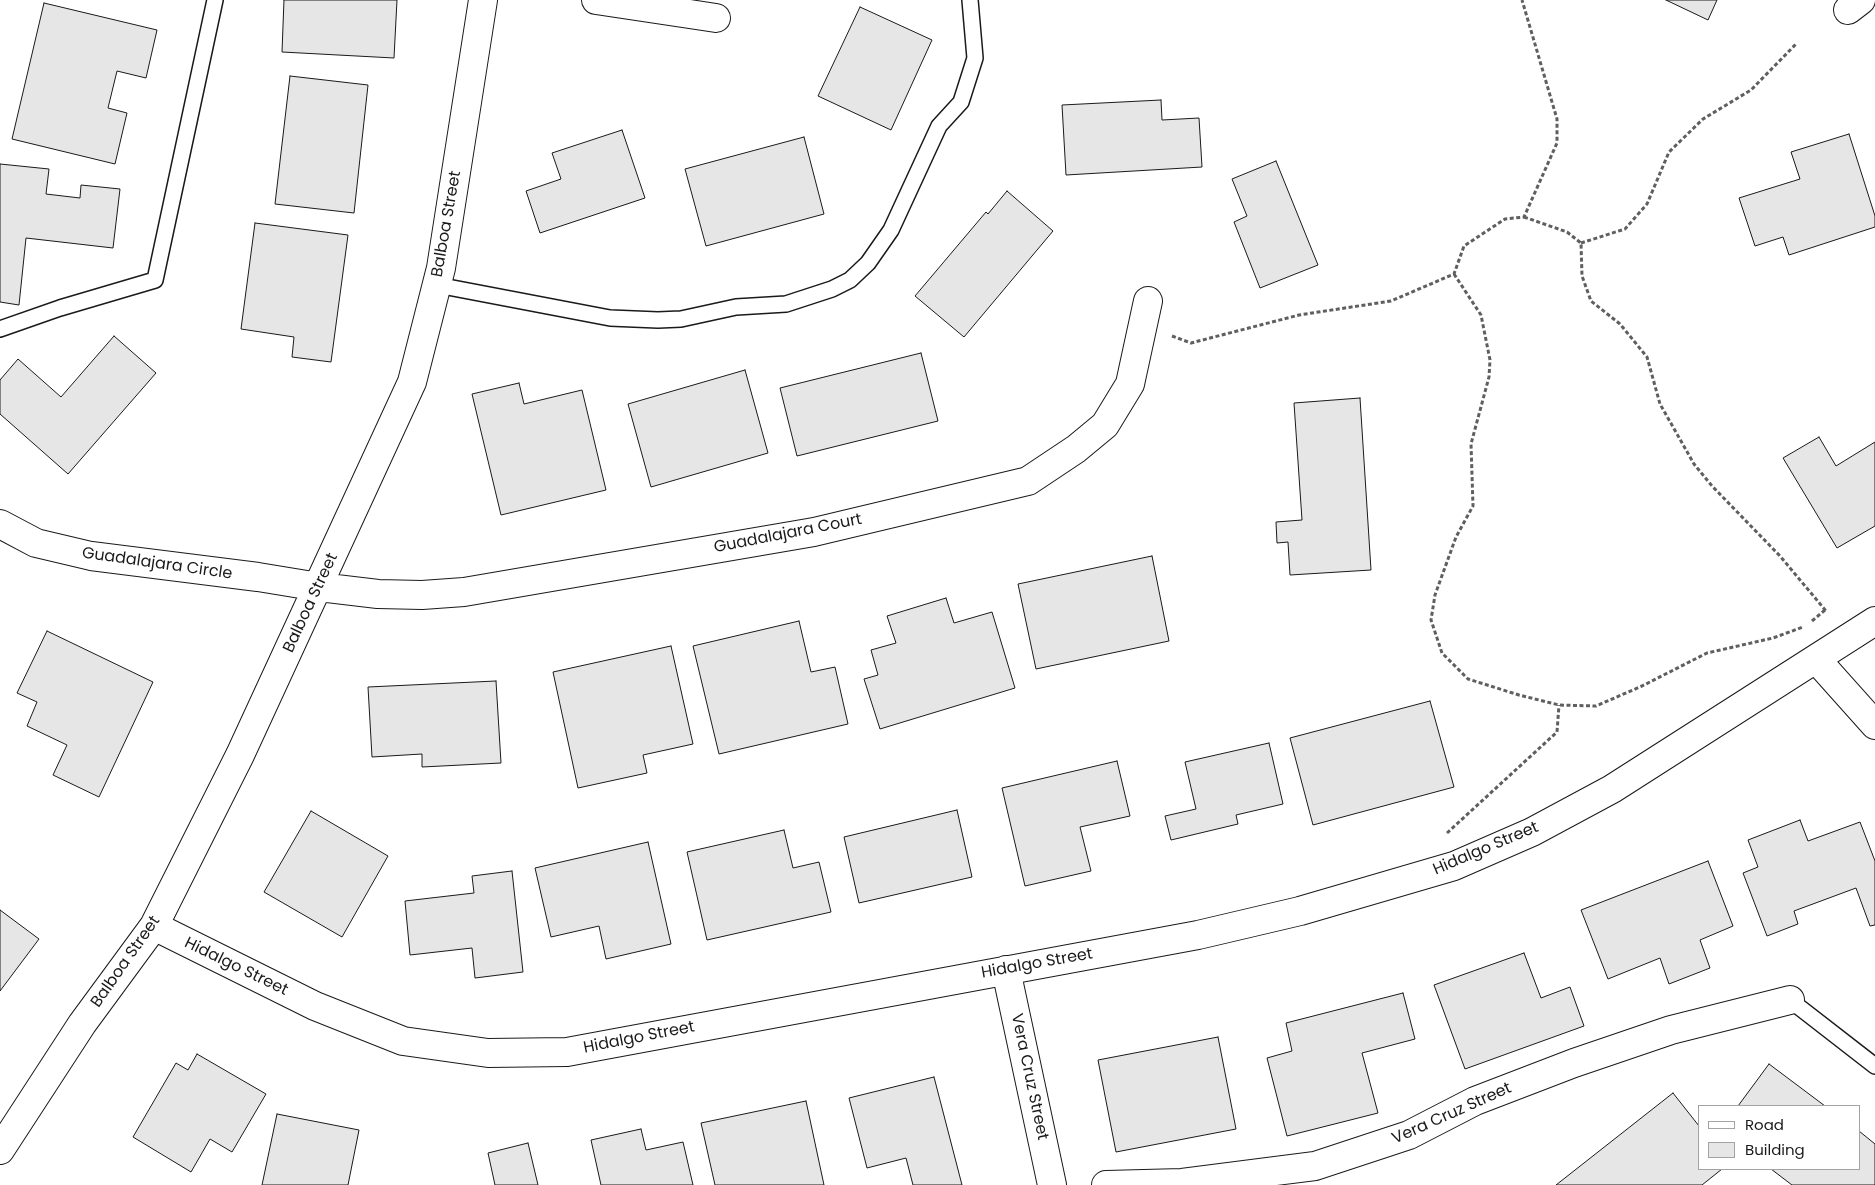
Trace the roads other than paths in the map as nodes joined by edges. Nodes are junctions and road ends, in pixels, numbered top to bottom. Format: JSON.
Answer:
{"nodes":[{"id":1,"x":215,"y":0,"type":"edge"},
{"id":2,"x":483,"y":0,"type":"edge"},
{"id":3,"x":596,"y":0,"type":"edge"},
{"id":4,"x":970,"y":0,"type":"edge"},
{"id":5,"x":716,"y":18,"type":"dead end"},
{"id":6,"x":437,"y":285,"type":"junction"},
{"id":7,"x":1146,"y":313,"type":"road end"},
{"id":8,"x":0,"y":329,"type":"edge"},
{"id":9,"x":0,"y":524,"type":"edge"},
{"id":10,"x":319,"y":587,"type":"junction"},
{"id":11,"x":1875,"y":621,"type":"edge"},
{"id":12,"x":1816,"y":659,"type":"junction"},
{"id":13,"x":1875,"y":726,"type":"edge"},
{"id":14,"x":154,"y":926,"type":"junction"},
{"id":15,"x":1006,"y":970,"type":"junction"},
{"id":16,"x":1790,"y":1000,"type":"joint"},
{"id":17,"x":1875,"y":1066,"type":"edge"},
{"id":18,"x":0,"y":1150,"type":"edge"},
{"id":19,"x":1052,"y":1185,"type":"edge"},
{"id":20,"x":1106,"y":1185,"type":"edge"}],
"edges":[{"from":1,"to":8,"type":"lane"},
{"from":2,"to":6,"type":"street","name":"Balboa Street"},
{"from":3,"to":5,"type":"street"},
{"from":4,"to":6,"type":"lane"},
{"from":6,"to":10,"type":"street","name":"Balboa Street"},
{"from":7,"to":10,"type":"street","name":"Guadalajara Court"},
{"from":9,"to":10,"type":"street","name":"Guadalajara Circle"},
{"from":10,"to":14,"type":"street","name":"Balboa Street"},
{"from":11,"to":12,"type":"street","name":"Hidalgo Street"},
{"from":12,"to":13,"type":"street"},
{"from":12,"to":15,"type":"street","name":"Hidalgo Street"},
{"from":14,"to":15,"type":"street","name":"Hidalgo Street"},
{"from":14,"to":18,"type":"street","name":"Balboa Street"},
{"from":15,"to":19,"type":"street","name":"Vera Cruz Street"},
{"from":16,"to":17,"type":"lane"},
{"from":16,"to":20,"type":"street","name":"Vera Cruz Street"}]}
